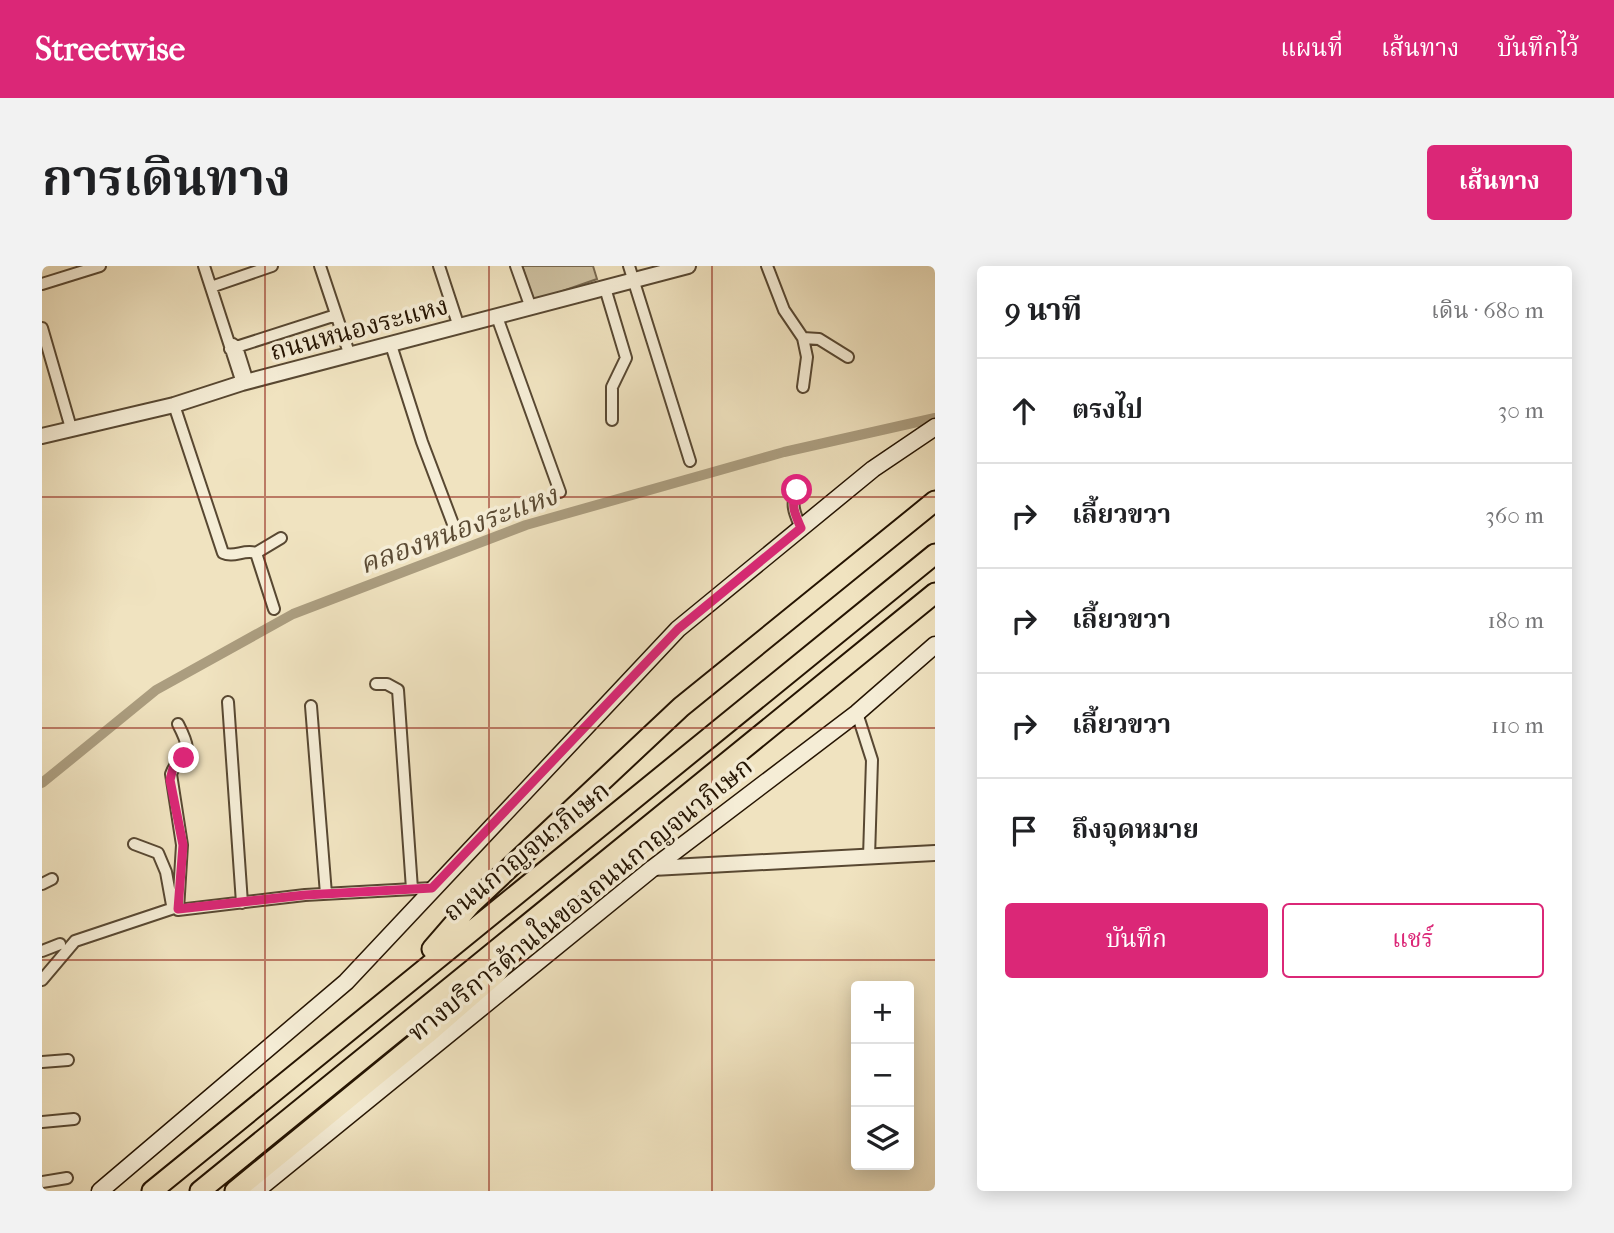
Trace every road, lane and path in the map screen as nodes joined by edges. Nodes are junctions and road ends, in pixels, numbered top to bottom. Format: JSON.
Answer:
{"nodes":[{"id":1,"x":100,"y":266,"type":"edge"},
{"id":2,"x":204,"y":266,"type":"edge"},
{"id":3,"x":272,"y":266,"type":"edge"},
{"id":4,"x":320,"y":266,"type":"edge"},
{"id":5,"x":439,"y":266,"type":"edge"},
{"id":6,"x":516,"y":266,"type":"edge"},
{"id":7,"x":688,"y":266,"type":"edge"},
{"id":8,"x":767,"y":266,"type":"edge"},
{"id":9,"x":631,"y":273,"type":"edge"},
{"id":10,"x":42,"y":284,"type":"edge"},
{"id":11,"x":211,"y":287,"type":"junction"},
{"id":12,"x":605,"y":288,"type":"junction"},
{"id":13,"x":531,"y":308,"type":"junction"},
{"id":14,"x":336,"y":315,"type":"junction"},
{"id":15,"x":497,"y":317,"type":"junction"},
{"id":16,"x":459,"y":327,"type":"junction"},
{"id":17,"x":42,"y":328,"type":"edge"},
{"id":18,"x":803,"y":338,"type":"junction"},
{"id":19,"x":391,"y":345,"type":"junction"},
{"id":20,"x":232,"y":346,"type":"junction"},
{"id":21,"x":350,"y":356,"type":"junction"},
{"id":22,"x":848,"y":357,"type":"dead end"},
{"id":23,"x":245,"y":383,"type":"junction"},
{"id":24,"x":803,"y":387,"type":"dead end"},
{"id":25,"x":174,"y":405,"type":"junction"},
{"id":26,"x":612,"y":420,"type":"dead end"},
{"id":27,"x":935,"y":427,"type":"edge"},
{"id":28,"x":71,"y":428,"type":"junction"},
{"id":29,"x":42,"y":436,"type":"edge"},
{"id":30,"x":691,"y":461,"type":"dead end"},
{"id":31,"x":797,"y":490,"type":"dead end"},
{"id":32,"x":560,"y":492,"type":"dead end"},
{"id":33,"x":935,"y":501,"type":"edge"},
{"id":34,"x":801,"y":528,"type":"junction"},
{"id":35,"x":452,"y":534,"type":"dead end"},
{"id":36,"x":281,"y":537,"type":"dead end"},
{"id":37,"x":256,"y":553,"type":"junction"},
{"id":38,"x":935,"y":554,"type":"edge"},
{"id":39,"x":935,"y":593,"type":"edge"},
{"id":40,"x":274,"y":610,"type":"dead end"},
{"id":41,"x":935,"y":645,"type":"edge"},
{"id":42,"x":376,"y":684,"type":"dead end"},
{"id":43,"x":228,"y":702,"type":"dead end"},
{"id":44,"x":311,"y":706,"type":"dead end"},
{"id":45,"x":857,"y":713,"type":"junction"},
{"id":46,"x":178,"y":724,"type":"dead end"},
{"id":47,"x":134,"y":844,"type":"dead end"},
{"id":48,"x":935,"y":853,"type":"edge"},
{"id":49,"x":869,"y":857,"type":"junction"},
{"id":50,"x":653,"y":868,"type":"junction"},
{"id":51,"x":432,"y":888,"type":"junction"},
{"id":52,"x":412,"y":889,"type":"junction"},
{"id":53,"x":326,"y":894,"type":"junction"},
{"id":54,"x":242,"y":903,"type":"junction"},
{"id":55,"x":176,"y":909,"type":"junction"},
{"id":56,"x":540,"y":912,"type":"junction"},
{"id":57,"x":60,"y":944,"type":"dead end"},
{"id":58,"x":42,"y":951,"type":"edge"},
{"id":59,"x":42,"y":980,"type":"edge"},
{"id":60,"x":391,"y":994,"type":"junction"},
{"id":61,"x":68,"y":1060,"type":"dead end"},
{"id":62,"x":42,"y":1062,"type":"edge"},
{"id":63,"x":74,"y":1119,"type":"dead end"},
{"id":64,"x":42,"y":1122,"type":"edge"},
{"id":65,"x":67,"y":1178,"type":"dead end"},
{"id":66,"x":42,"y":1182,"type":"edge"},
{"id":67,"x":100,"y":1191,"type":"edge"},
{"id":68,"x":152,"y":1191,"type":"edge"},
{"id":69,"x":200,"y":1191,"type":"edge"},
{"id":70,"x":235,"y":1191,"type":"edge"},
{"id":71,"x":256,"y":1191,"type":"edge"}],
"edges":[{"from":1,"to":10,"type":"street"},
{"from":2,"to":11,"type":"street"},
{"from":3,"to":11,"type":"street"},
{"from":4,"to":14,"type":"street"},
{"from":5,"to":16,"type":"street"},
{"from":6,"to":13,"type":"street"},
{"from":7,"to":9,"type":"street","name":"ถนนหนองระแหง"},
{"from":8,"to":18,"type":"street"},
{"from":9,"to":12,"type":"street","name":"ถนนหนองระแหง"},
{"from":9,"to":30,"type":"street"},
{"from":11,"to":20,"type":"street"},
{"from":12,"to":13,"type":"street","name":"ถนนหนองระแหง"},
{"from":12,"to":26,"type":"street"},
{"from":13,"to":15,"type":"street","name":"ถนนหนองระแหง"},
{"from":14,"to":20,"type":"street"},
{"from":14,"to":21,"type":"street"},
{"from":15,"to":16,"type":"street","name":"ถนนหนองระแหง"},
{"from":15,"to":32,"type":"street"},
{"from":16,"to":19,"type":"street","name":"ถนนหนองระแหง"},
{"from":17,"to":28,"type":"street"},
{"from":18,"to":22,"type":"street"},
{"from":18,"to":24,"type":"street"},
{"from":19,"to":21,"type":"street","name":"ถนนหนองระแหง"},
{"from":19,"to":35,"type":"street"},
{"from":20,"to":23,"type":"street"},
{"from":21,"to":23,"type":"street","name":"ถนนหนองระแหง"},
{"from":23,"to":25,"type":"street","name":"ถนนหนองระแหง"},
{"from":25,"to":28,"type":"street","name":"ถนนหนองระแหง"},
{"from":25,"to":37,"type":"street"},
{"from":27,"to":34,"type":"main road"},
{"from":28,"to":29,"type":"street","name":"ถนนหนองระแหง"},
{"from":31,"to":34,"type":"street"},
{"from":33,"to":60,"type":"highway"},
{"from":34,"to":51,"type":"main road"},
{"from":36,"to":37,"type":"street"},
{"from":37,"to":40,"type":"street"},
{"from":38,"to":60,"type":"highway","name":"ถนนกาญจนาภิเษก"},
{"from":39,"to":56,"type":"highway"},
{"from":41,"to":45,"type":"main road","name":"ทางบริการด้านในของถนนกาญจนาภิเษก"},
{"from":42,"to":52,"type":"street"},
{"from":43,"to":54,"type":"street"},
{"from":44,"to":53,"type":"street"},
{"from":45,"to":49,"type":"street"},
{"from":45,"to":50,"type":"main road","name":"ทางบริการด้านในของถนนกาญจนาภิเษก"},
{"from":46,"to":55,"type":"street"},
{"from":47,"to":55,"type":"street"},
{"from":48,"to":49,"type":"street"},
{"from":49,"to":50,"type":"street"},
{"from":50,"to":71,"type":"main road","name":"ทางบริการด้านในของถนนกาญจนาภิเษก"},
{"from":51,"to":52,"type":"street"},
{"from":51,"to":67,"type":"main road"},
{"from":52,"to":53,"type":"street"},
{"from":53,"to":54,"type":"street"},
{"from":54,"to":55,"type":"street"},
{"from":55,"to":59,"type":"street"},
{"from":56,"to":69,"type":"highway"},
{"from":56,"to":70,"type":"highway"},
{"from":57,"to":58,"type":"street"},
{"from":60,"to":68,"type":"highway","name":"ถนนกาญจนาภิเษก"},
{"from":61,"to":62,"type":"street"},
{"from":63,"to":64,"type":"street"},
{"from":65,"to":66,"type":"street"}]}
